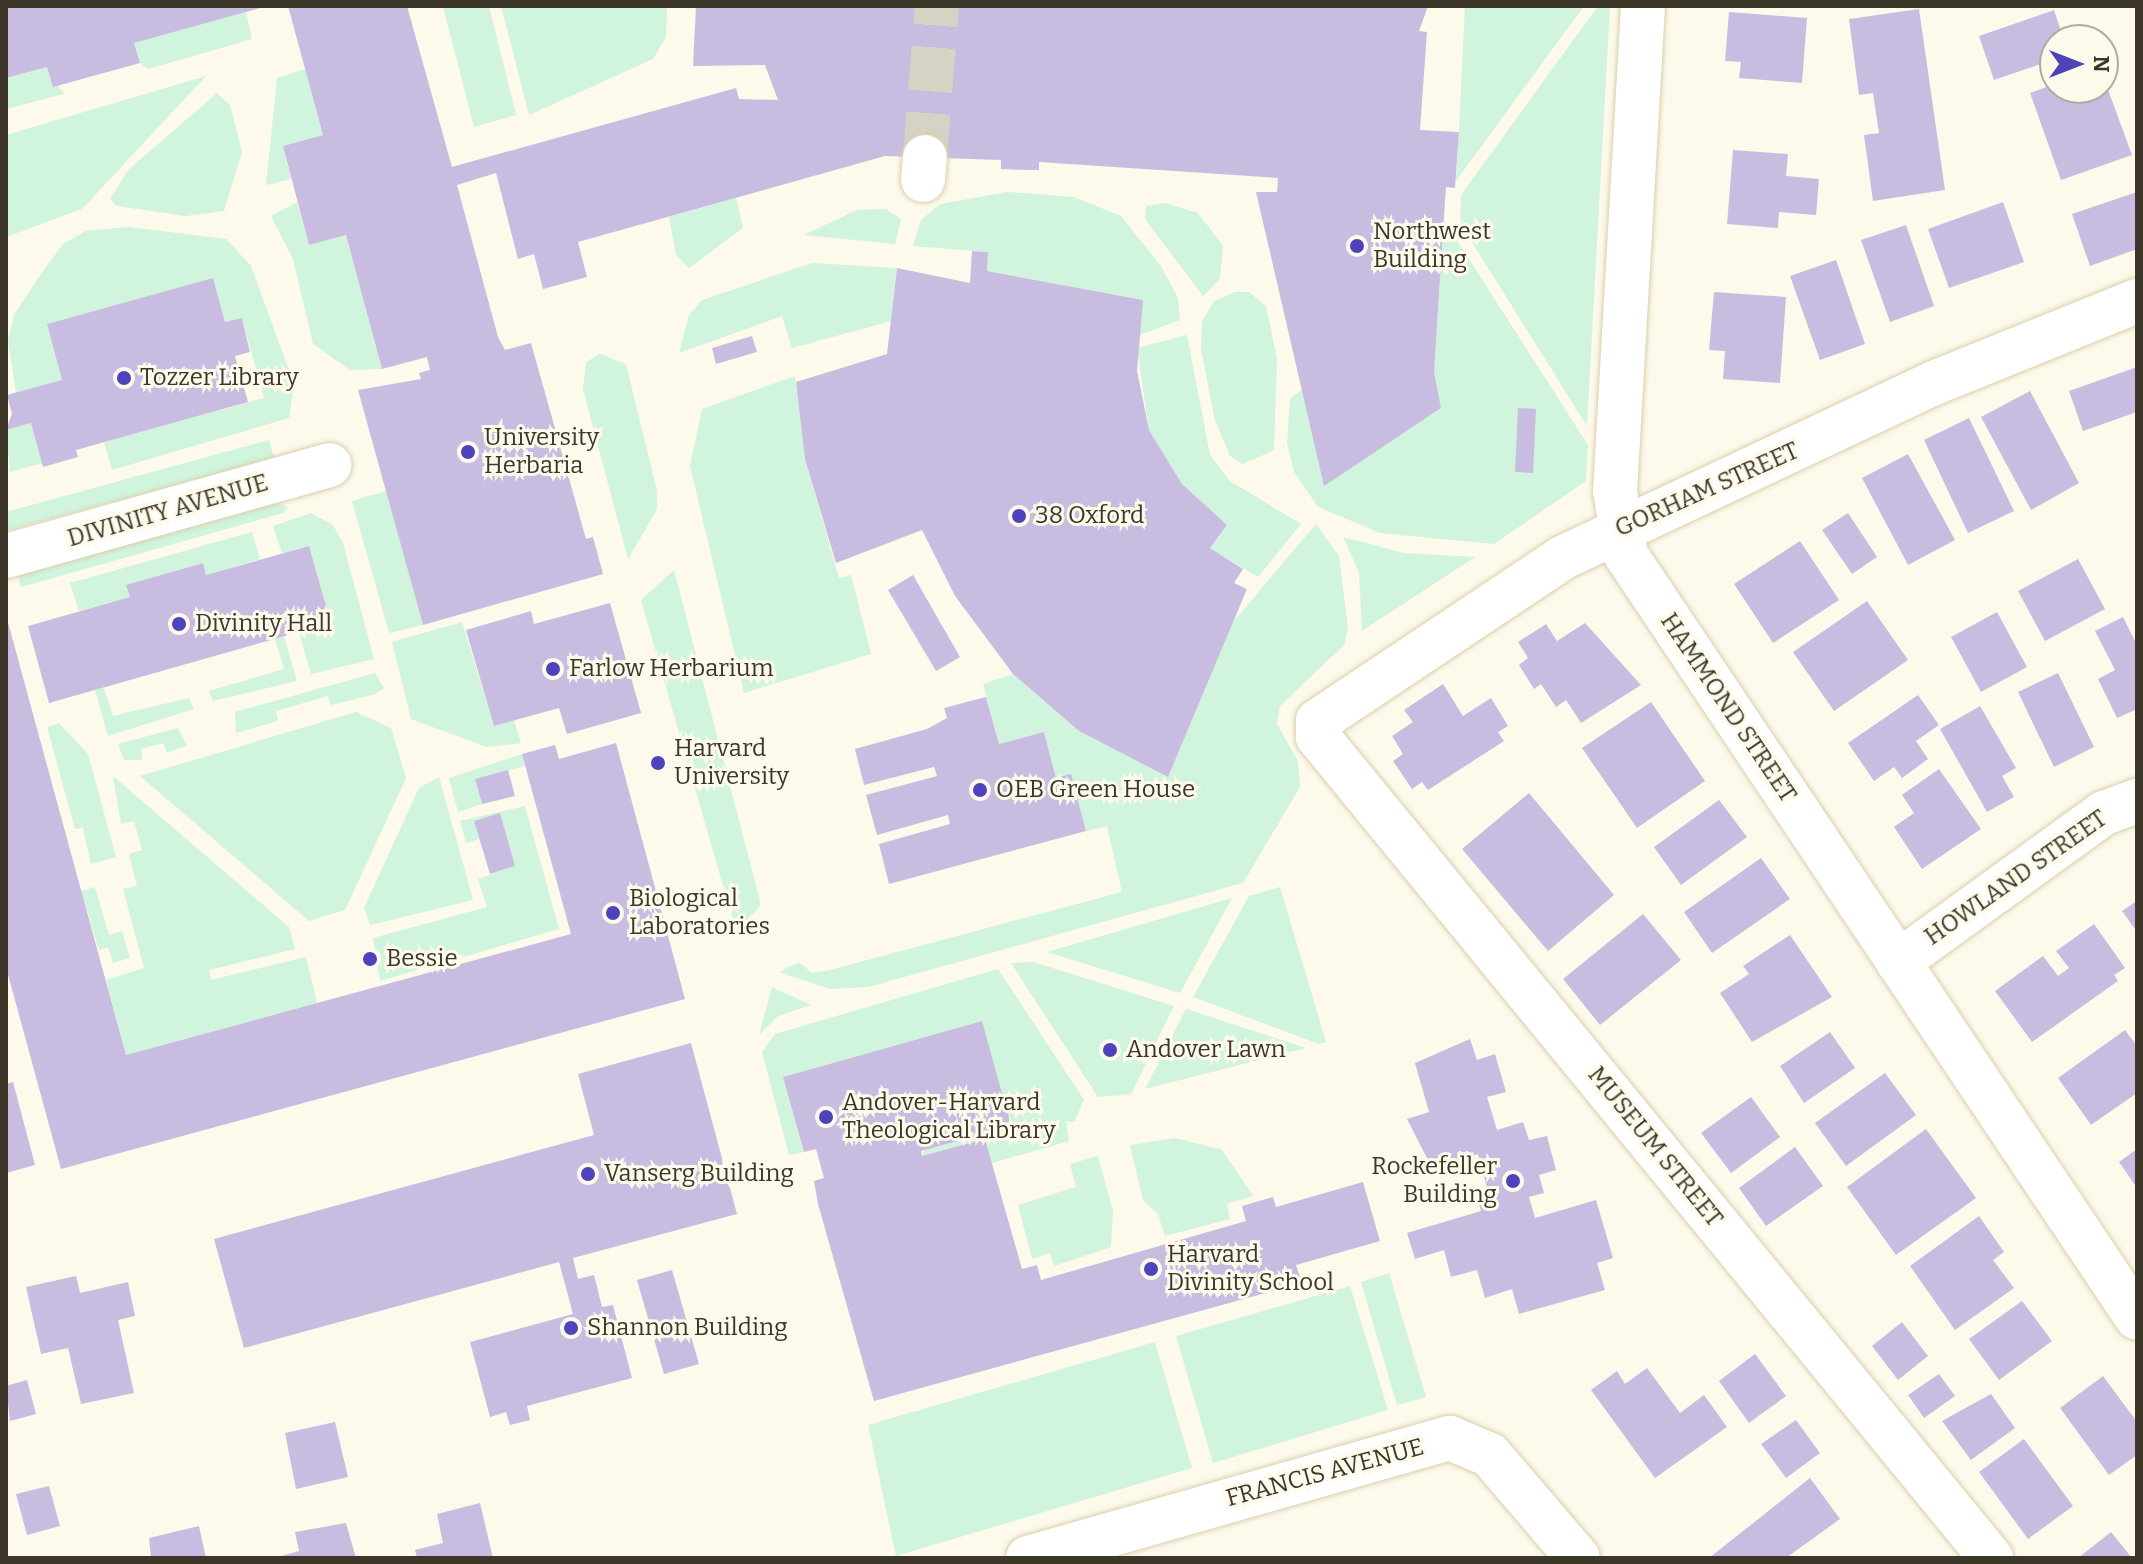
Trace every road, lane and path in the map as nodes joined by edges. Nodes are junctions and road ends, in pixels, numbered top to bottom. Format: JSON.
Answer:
{"nodes":[{"id":1,"x":1643,"y":6,"type":"edge"},
{"id":2,"x":2137,"y":301,"type":"edge"},
{"id":3,"x":329,"y":465,"type":"dead end"},
{"id":4,"x":1620,"y":529,"type":"junction"},
{"id":5,"x":6,"y":556,"type":"edge"},
{"id":6,"x":1318,"y":737,"type":"joint"},
{"id":7,"x":2137,"y":801,"type":"edge"},
{"id":8,"x":1898,"y":962,"type":"junction"},
{"id":9,"x":2137,"y":1318,"type":"edge"},
{"id":10,"x":1028,"y":1558,"type":"edge"},
{"id":11,"x":1578,"y":1558,"type":"edge"},
{"id":12,"x":1991,"y":1558,"type":"edge"}],
"edges":[{"from":1,"to":4,"type":"street","name":"HAMMOND STREET"},
{"from":2,"to":4,"type":"street","name":"GORHAM STREET"},
{"from":3,"to":5,"type":"street","name":"DIVINITY AVENUE"},
{"from":4,"to":6,"type":"street","name":"GORHAM STREET"},
{"from":4,"to":8,"type":"street","name":"HAMMOND STREET"},
{"from":6,"to":12,"type":"street","name":"MUSEUM STREET"},
{"from":7,"to":8,"type":"street","name":"HOWLAND STREET"},
{"from":8,"to":9,"type":"street","name":"HAMMOND STREET"},
{"from":10,"to":11,"type":"street","name":"FRANCIS AVENUE"}]}
